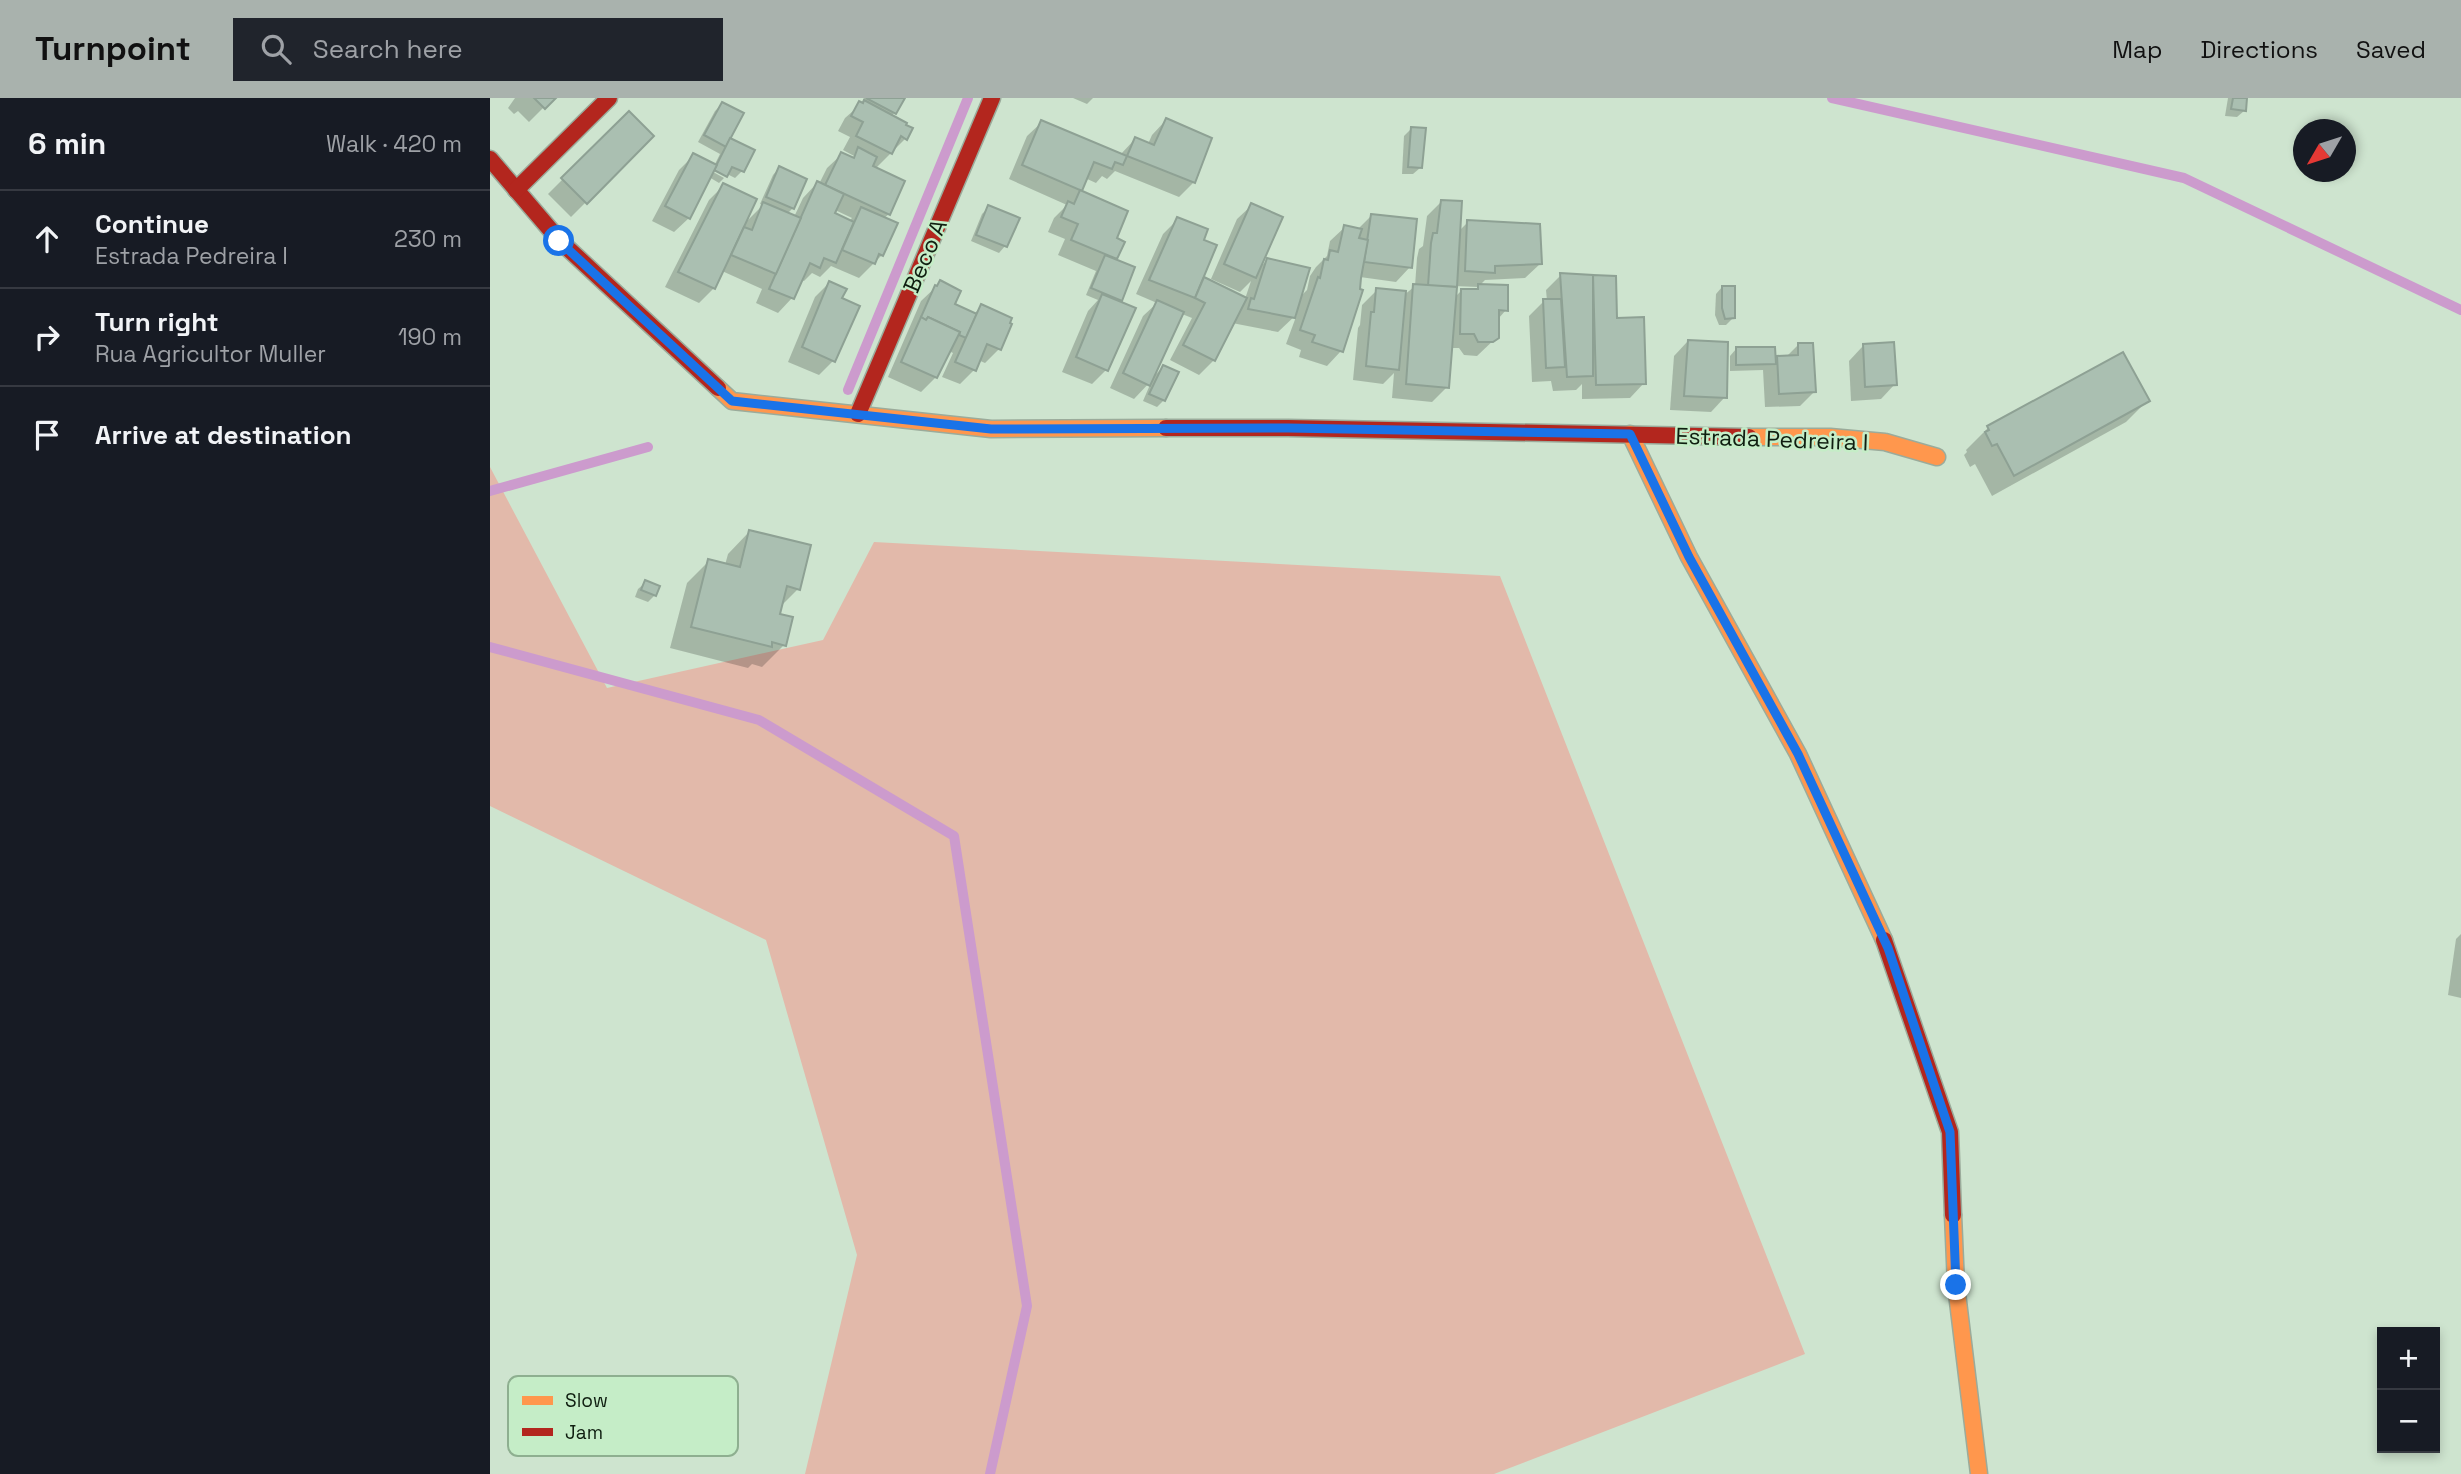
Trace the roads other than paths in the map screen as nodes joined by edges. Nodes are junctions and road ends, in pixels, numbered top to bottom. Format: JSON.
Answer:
{"nodes":[{"id":1,"x":609,"y":98,"type":"edge"},
{"id":2,"x":992,"y":98,"type":"edge"},
{"id":3,"x":490,"y":159,"type":"edge"},
{"id":4,"x":516,"y":190,"type":"junction"},
{"id":5,"x":858,"y":414,"type":"junction"},
{"id":6,"x":1630,"y":434,"type":"junction"},
{"id":7,"x":1937,"y":457,"type":"dead end"},
{"id":8,"x":1979,"y":1474,"type":"edge"}],
"edges":[{"from":1,"to":4,"type":"street"},
{"from":2,"to":5,"type":"street","name":"Beco A"},
{"from":3,"to":4,"type":"street","name":"Estrada Pedreira I"},
{"from":4,"to":5,"type":"street","name":"Estrada Pedreira I"},
{"from":5,"to":6,"type":"street","name":"Estrada Pedreira I"},
{"from":6,"to":7,"type":"street","name":"Estrada Pedreira I"},
{"from":6,"to":8,"type":"street"}]}
